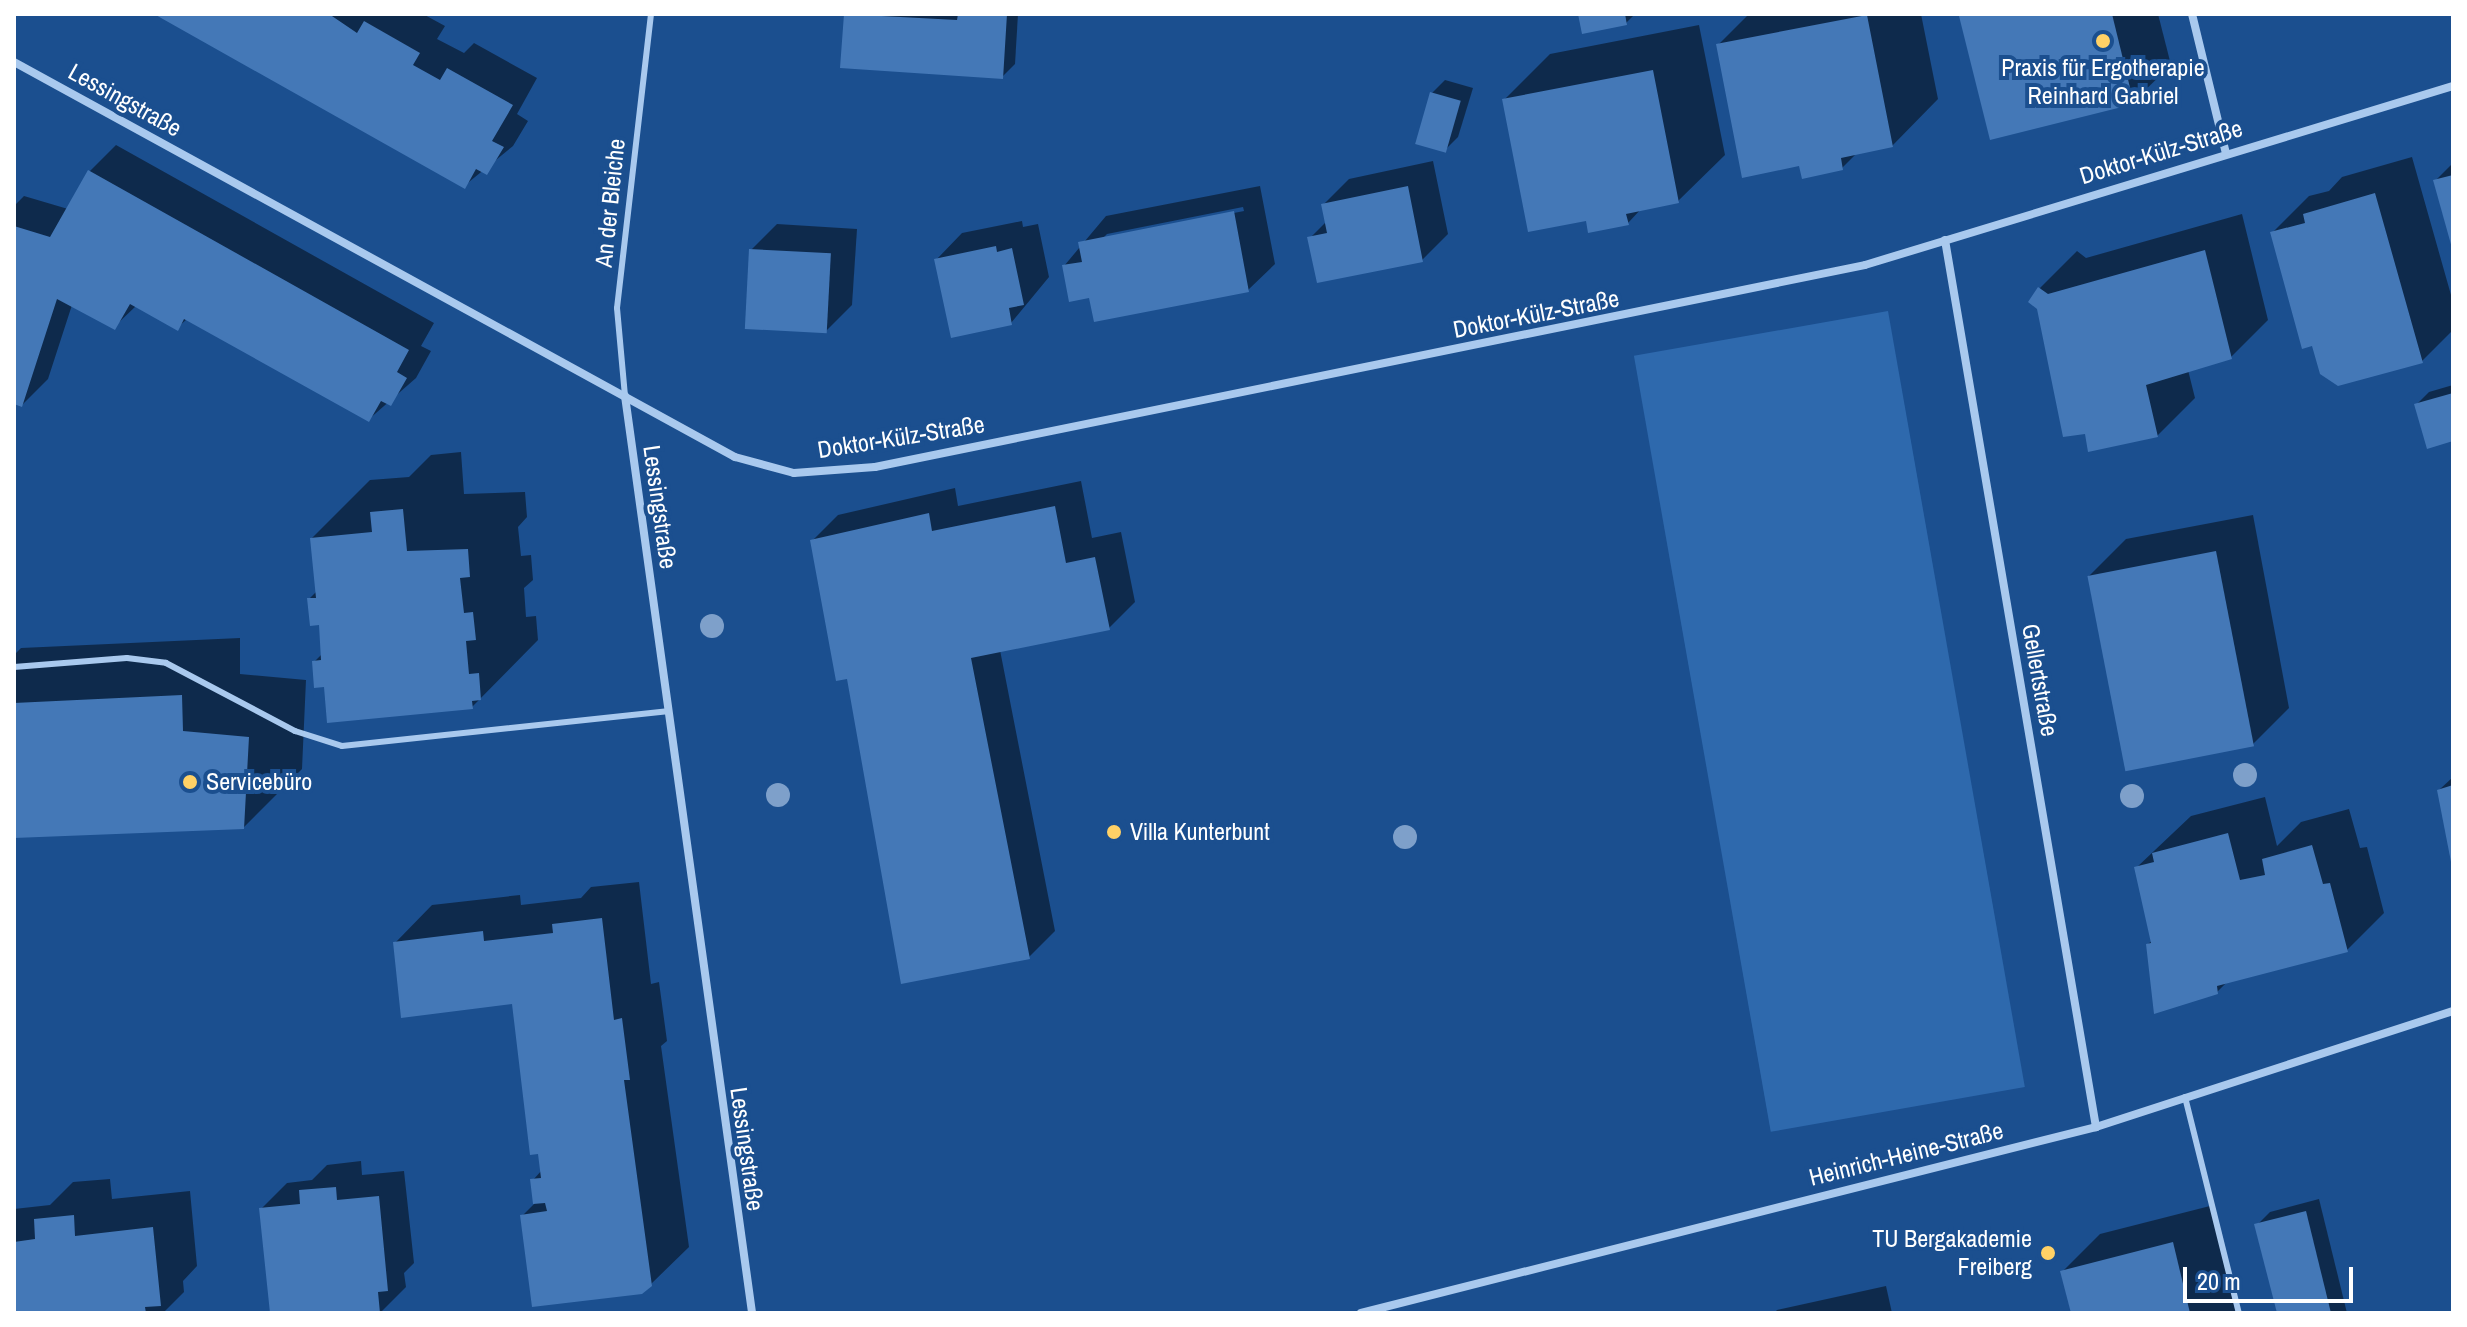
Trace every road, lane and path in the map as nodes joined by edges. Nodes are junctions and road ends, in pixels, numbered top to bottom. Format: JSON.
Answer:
{"nodes":[{"id":1,"x":651,"y":14,"type":"edge"},
{"id":2,"x":2192,"y":14,"type":"edge"},
{"id":3,"x":14,"y":62,"type":"edge"},
{"id":4,"x":2453,"y":86,"type":"edge"},
{"id":5,"x":2226,"y":153,"type":"junction"},
{"id":6,"x":1945,"y":240,"type":"junction"},
{"id":7,"x":625,"y":396,"type":"junction"},
{"id":8,"x":14,"y":667,"type":"edge"},
{"id":9,"x":667,"y":711,"type":"junction"},
{"id":10,"x":2453,"y":1011,"type":"edge"},
{"id":11,"x":2185,"y":1097,"type":"junction"},
{"id":12,"x":2096,"y":1127,"type":"junction"},
{"id":13,"x":752,"y":1313,"type":"edge"},
{"id":14,"x":1361,"y":1313,"type":"edge"},
{"id":15,"x":2239,"y":1313,"type":"edge"}],
"edges":[{"from":1,"to":7,"type":"lane","name":"An der Bleiche"},
{"from":2,"to":5,"type":"street"},
{"from":3,"to":7,"type":"street","name":"Lessingstraße"},
{"from":4,"to":5,"type":"street","name":"Doktor-Külz-Straße"},
{"from":5,"to":6,"type":"street","name":"Doktor-Külz-Straße"},
{"from":6,"to":7,"type":"street","name":"Doktor-Külz-Straße"},
{"from":6,"to":12,"type":"street","name":"Gellertstraße"},
{"from":7,"to":9,"type":"street","name":"Lessingstraße"},
{"from":8,"to":9,"type":"lane"},
{"from":9,"to":13,"type":"street","name":"Lessingstraße"},
{"from":10,"to":11,"type":"street","name":"Heinrich-Heine-Straße"},
{"from":11,"to":12,"type":"street","name":"Heinrich-Heine-Straße"},
{"from":11,"to":15,"type":"lane"},
{"from":12,"to":14,"type":"street","name":"Heinrich-Heine-Straße"}]}
